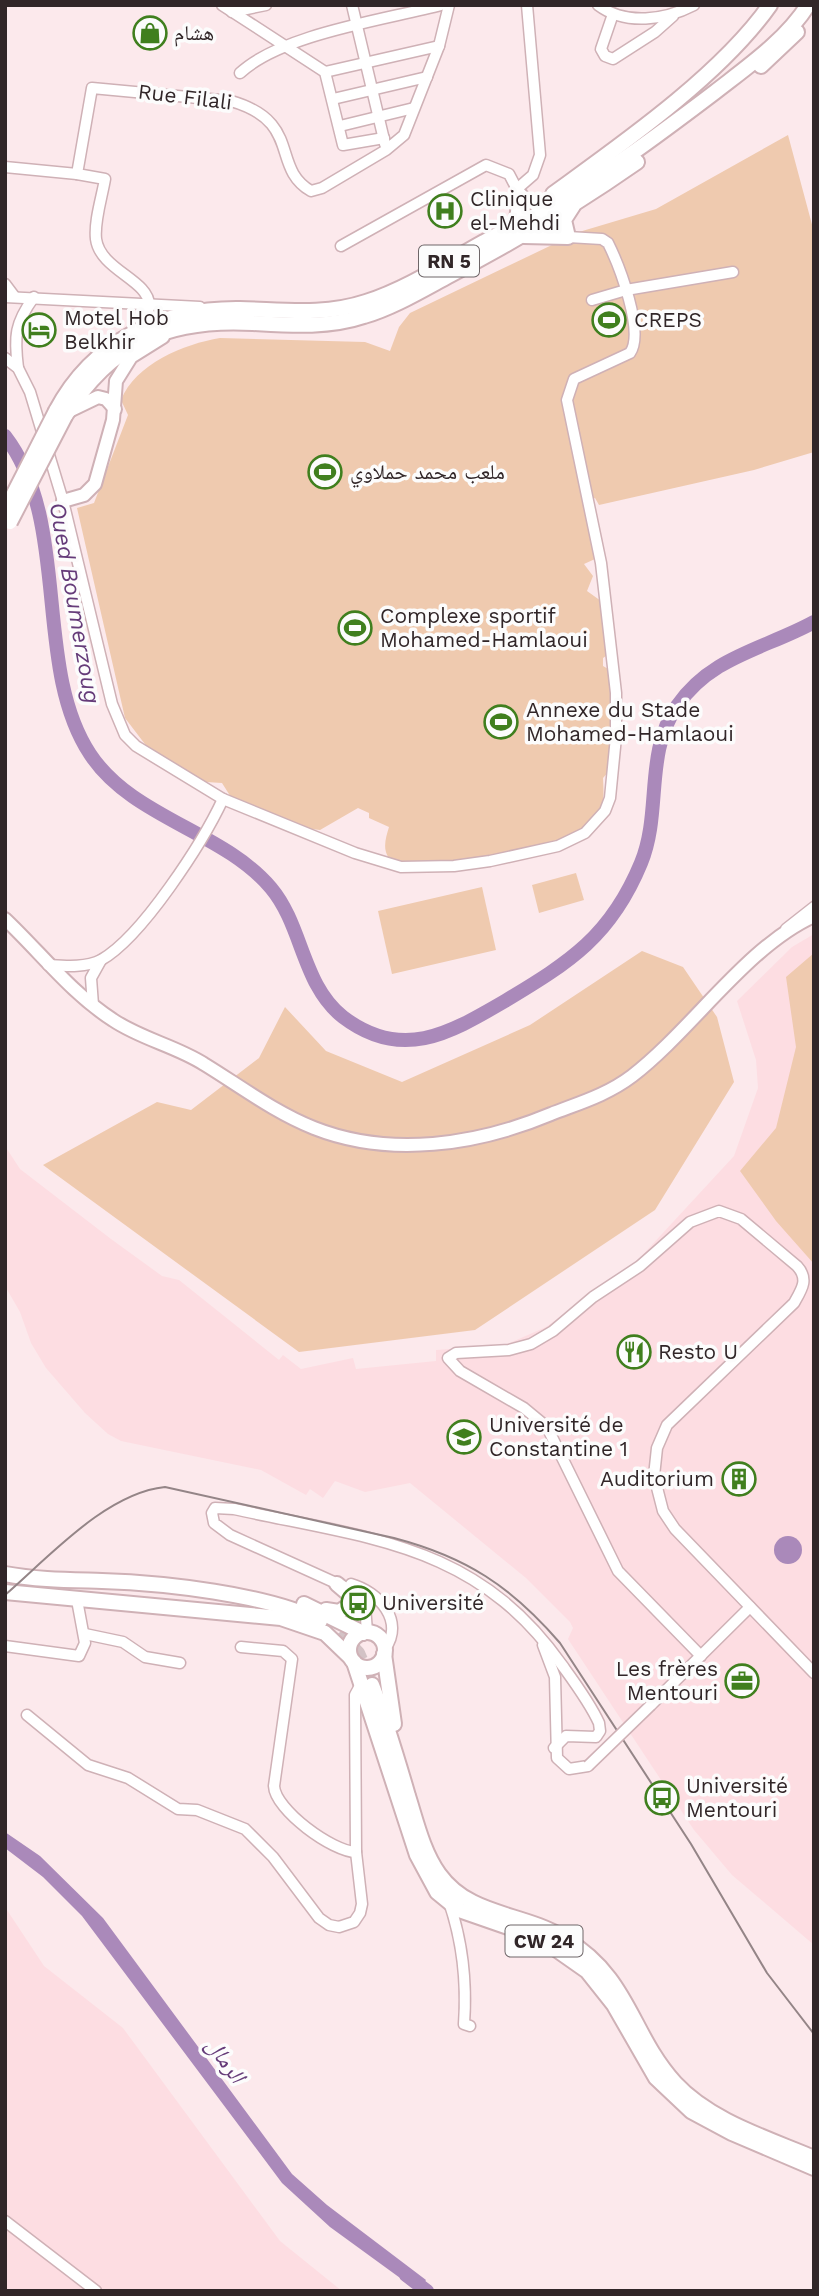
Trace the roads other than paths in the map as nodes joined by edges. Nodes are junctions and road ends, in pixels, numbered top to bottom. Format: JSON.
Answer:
{"nodes":[{"id":1,"x":222,"y":5,"type":"edge"},
{"id":2,"x":267,"y":5,"type":"edge"},
{"id":3,"x":352,"y":5,"type":"edge"},
{"id":4,"x":441,"y":5,"type":"edge"},
{"id":5,"x":449,"y":5,"type":"edge"},
{"id":6,"x":527,"y":5,"type":"edge"},
{"id":7,"x":598,"y":5,"type":"edge"},
{"id":8,"x":694,"y":5,"type":"edge"},
{"id":9,"x":770,"y":5,"type":"edge"},
{"id":10,"x":808,"y":5,"type":"edge"},
{"id":11,"x":814,"y":11,"type":"edge"},
{"id":12,"x":232,"y":12,"type":"junction"},
{"id":13,"x":613,"y":14,"type":"junction"},
{"id":14,"x":673,"y":16,"type":"junction"},
{"id":15,"x":357,"y":26,"type":"junction"},
{"id":16,"x":282,"y":45,"type":"junction"},
{"id":17,"x":439,"y":46,"type":"junction"},
{"id":18,"x":367,"y":63,"type":"junction"},
{"id":19,"x":325,"y":72,"type":"junction"},
{"id":20,"x":240,"y":73,"type":"dead end"},
{"id":21,"x":427,"y":77,"type":"junction"},
{"id":22,"x":373,"y":88,"type":"junction"},
{"id":23,"x":333,"y":99,"type":"junction"},
{"id":24,"x":414,"y":108,"type":"junction"},
{"id":25,"x":379,"y":116,"type":"junction"},
{"id":26,"x":340,"y":126,"type":"junction"},
{"id":27,"x":384,"y":138,"type":"junction"},
{"id":28,"x":386,"y":150,"type":"junction"},
{"id":29,"x":5,"y":167,"type":"edge"},
{"id":30,"x":78,"y":174,"type":"junction"},
{"id":31,"x":519,"y":191,"type":"junction"},
{"id":32,"x":581,"y":199,"type":"junction"},
{"id":33,"x":534,"y":208,"type":"junction"},
{"id":34,"x":517,"y":220,"type":"junction"},
{"id":35,"x":494,"y":236,"type":"junction"},
{"id":36,"x":522,"y":236,"type":"junction"},
{"id":37,"x":568,"y":237,"type":"junction"},
{"id":38,"x":341,"y":246,"type":"dead end"},
{"id":39,"x":733,"y":272,"type":"dead end"},
{"id":40,"x":5,"y":284,"type":"edge"},
{"id":41,"x":626,"y":290,"type":"junction"},
{"id":42,"x":9,"y":297,"type":"edge"},
{"id":43,"x":34,"y":297,"type":"junction"},
{"id":44,"x":592,"y":300,"type":"dead end"},
{"id":45,"x":149,"y":304,"type":"junction"},
{"id":46,"x":235,"y":309,"type":"junction"},
{"id":47,"x":144,"y":327,"type":"junction"},
{"id":48,"x":178,"y":327,"type":"junction"},
{"id":49,"x":5,"y":358,"type":"edge"},
{"id":50,"x":18,"y":368,"type":"junction"},
{"id":51,"x":115,"y":409,"type":"junction"},
{"id":52,"x":63,"y":413,"type":"junction"},
{"id":53,"x":63,"y":502,"type":"junction"},
{"id":54,"x":7,"y":522,"type":"edge"},
{"id":55,"x":223,"y":799,"type":"junction"},
{"id":56,"x":814,"y":907,"type":"edge"},
{"id":57,"x":814,"y":916,"type":"edge"},
{"id":58,"x":5,"y":919,"type":"edge"},
{"id":59,"x":781,"y":935,"type":"junction"},
{"id":60,"x":101,"y":960,"type":"junction"},
{"id":61,"x":48,"y":965,"type":"junction"},
{"id":62,"x":93,"y":1005,"type":"junction"},
{"id":63,"x":5,"y":1574,"type":"edge"},
{"id":64,"x":337,"y":1584,"type":"junction"},
{"id":65,"x":5,"y":1592,"type":"edge"},
{"id":66,"x":235,"y":1596,"type":"junction"},
{"id":67,"x":77,"y":1600,"type":"junction"},
{"id":68,"x":307,"y":1605,"type":"junction"},
{"id":69,"x":750,"y":1607,"type":"junction"},
{"id":70,"x":340,"y":1633,"type":"tunnel mouth"},
{"id":71,"x":365,"y":1633,"type":"junction"},
{"id":72,"x":85,"y":1634,"type":"junction"},
{"id":73,"x":541,"y":1634,"type":"junction"},
{"id":74,"x":5,"y":1646,"type":"edge"},
{"id":75,"x":241,"y":1647,"type":"dead end"},
{"id":76,"x":384,"y":1651,"type":"junction"},
{"id":77,"x":701,"y":1657,"type":"junction"},
{"id":78,"x":352,"y":1659,"type":"junction"},
{"id":79,"x":180,"y":1663,"type":"dead end"},
{"id":80,"x":814,"y":1673,"type":"edge"},
{"id":81,"x":366,"y":1684,"type":"junction"},
{"id":82,"x":27,"y":1715,"type":"dead end"},
{"id":83,"x":554,"y":1748,"type":"junction"},
{"id":84,"x":356,"y":1852,"type":"junction"},
{"id":85,"x":430,"y":1860,"type":"junction"},
{"id":86,"x":449,"y":1902,"type":"junction"},
{"id":87,"x":470,"y":2026,"type":"dead end"},
{"id":88,"x":814,"y":2158,"type":"edge"},
{"id":89,"x":814,"y":2168,"type":"edge"},
{"id":90,"x":5,"y":2221,"type":"edge"},
{"id":91,"x":96,"y":2291,"type":"edge"}],
"edges":[{"from":1,"to":12,"type":"street"},
{"from":2,"to":12,"type":"street"},
{"from":3,"to":15,"type":"street"},
{"from":4,"to":15,"type":"street"},
{"from":5,"to":17,"type":"street","name":"Rue Filali"},
{"from":6,"to":31,"type":"street"},
{"from":7,"to":13,"type":"street"},
{"from":8,"to":14,"type":"street"},
{"from":9,"to":33,"type":"highway"},
{"from":10,"to":35,"type":"highway","number":"RN 5"},
{"from":11,"to":32,"type":"highway","number":"RN 5"},
{"from":12,"to":16,"type":"street"},
{"from":13,"to":14,"type":"street"},
{"from":13,"to":14,"type":"street"},
{"from":15,"to":16,"type":"street"},
{"from":15,"to":18,"type":"street"},
{"from":16,"to":19,"type":"street"},
{"from":16,"to":20,"type":"street"},
{"from":17,"to":18,"type":"street"},
{"from":17,"to":21,"type":"street","name":"Rue Filali"},
{"from":18,"to":19,"type":"street"},
{"from":18,"to":22,"type":"street"},
{"from":19,"to":23,"type":"street"},
{"from":21,"to":22,"type":"street"},
{"from":21,"to":24,"type":"street","name":"Rue Filali"},
{"from":22,"to":23,"type":"street"},
{"from":22,"to":25,"type":"street"},
{"from":23,"to":26,"type":"street"},
{"from":24,"to":25,"type":"street"},
{"from":24,"to":28,"type":"street","name":"Rue Filali"},
{"from":25,"to":26,"type":"street"},
{"from":25,"to":27,"type":"street"},
{"from":26,"to":27,"type":"street"},
{"from":27,"to":28,"type":"street"},
{"from":28,"to":30,"type":"street","name":"Rue Filali"},
{"from":29,"to":30,"type":"street"},
{"from":30,"to":45,"type":"street"},
{"from":31,"to":33,"type":"highway"},
{"from":31,"to":34,"type":"highway"},
{"from":31,"to":38,"type":"street"},
{"from":32,"to":36,"type":"highway","number":"RN 5"},
{"from":32,"to":37,"type":"highway"},
{"from":33,"to":34,"type":"highway"},
{"from":34,"to":35,"type":"highway"},
{"from":35,"to":46,"type":"highway","number":"RN 5"},
{"from":36,"to":37,"type":"highway"},
{"from":36,"to":48,"type":"highway","number":"RN 5"},
{"from":37,"to":41,"type":"street"},
{"from":39,"to":41,"type":"street"},
{"from":40,"to":42,"type":"street"},
{"from":41,"to":44,"type":"street"},
{"from":41,"to":55,"type":"street"},
{"from":42,"to":43,"type":"street"},
{"from":43,"to":45,"type":"street"},
{"from":43,"to":50,"type":"street"},
{"from":45,"to":46,"type":"street"},
{"from":45,"to":47,"type":"street"},
{"from":46,"to":47,"type":"highway","number":"RN 5"},
{"from":47,"to":52,"type":"highway","number":"RN 5"},
{"from":48,"to":51,"type":"main road"},
{"from":48,"to":52,"type":"highway","number":"RN 5"},
{"from":49,"to":50,"type":"street"},
{"from":50,"to":53,"type":"street"},
{"from":51,"to":52,"type":"main road"},
{"from":51,"to":53,"type":"main road"},
{"from":52,"to":54,"type":"highway","number":"RN 5","bridge":true},
{"from":53,"to":55,"type":"street"},
{"from":55,"to":60,"type":"street"},
{"from":56,"to":59,"type":"street"},
{"from":57,"to":59,"type":"main road"},
{"from":58,"to":61,"type":"main road"},
{"from":59,"to":62,"type":"main road"},
{"from":60,"to":61,"type":"street"},
{"from":60,"to":62,"type":"street"},
{"from":61,"to":62,"type":"main road"},
{"from":63,"to":66,"type":"highway"},
{"from":64,"to":68,"type":"highway"},
{"from":64,"to":71,"type":"street"},
{"from":64,"to":73,"type":"street"},
{"from":64,"to":76,"type":"street"},
{"from":65,"to":67,"type":"highway","number":"CW 24"},
{"from":66,"to":68,"type":"highway"},
{"from":66,"to":70,"type":"highway"},
{"from":67,"to":72,"type":"street"},
{"from":67,"to":78,"type":"highway","number":"CW 24"},
{"from":68,"to":71,"type":"highway"},
{"from":69,"to":77,"type":"street"},
{"from":69,"to":77,"type":"street"},
{"from":69,"to":80,"type":"street"},
{"from":71,"to":76,"type":"highway"},
{"from":71,"to":78,"type":"highway"},
{"from":72,"to":74,"type":"street"},
{"from":72,"to":79,"type":"street"},
{"from":73,"to":83,"type":"street"},
{"from":73,"to":83,"type":"street"},
{"from":75,"to":84,"type":"street"},
{"from":76,"to":78,"type":"highway"},
{"from":76,"to":85,"type":"highway","number":"CW 24"},
{"from":77,"to":83,"type":"street","bridge":true},
{"from":78,"to":81,"type":"highway","number":"CW 24"},
{"from":81,"to":84,"type":"street"},
{"from":81,"to":85,"type":"highway","number":"CW 24"},
{"from":81,"to":86,"type":"highway","number":"CW 24"},
{"from":82,"to":84,"type":"street"},
{"from":85,"to":88,"type":"highway","number":"CW 24"},
{"from":86,"to":87,"type":"street"},
{"from":86,"to":89,"type":"highway","number":"CW 24"},
{"from":90,"to":91,"type":"street"}]}
